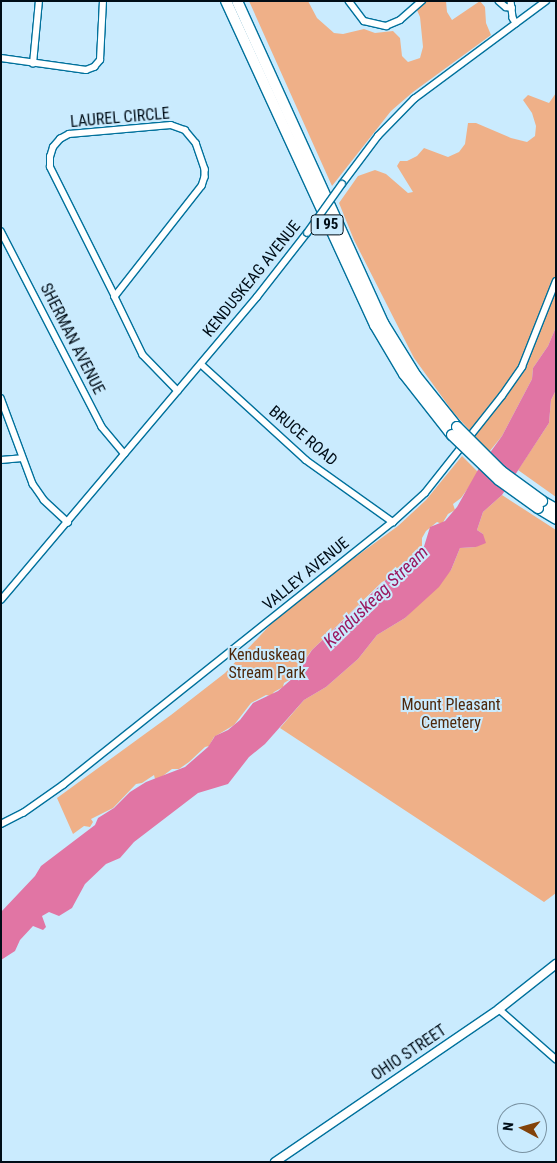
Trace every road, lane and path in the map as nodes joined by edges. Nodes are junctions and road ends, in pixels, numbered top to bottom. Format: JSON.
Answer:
{"nodes":[{"id":1,"x":39,"y":1,"type":"edge"},
{"id":2,"x":103,"y":1,"type":"edge"},
{"id":3,"x":226,"y":1,"type":"edge"},
{"id":4,"x":237,"y":1,"type":"edge"},
{"id":5,"x":349,"y":1,"type":"edge"},
{"id":6,"x":422,"y":1,"type":"edge"},
{"id":7,"x":499,"y":1,"type":"edge"},
{"id":8,"x":546,"y":1,"type":"edge"},
{"id":9,"x":511,"y":5,"type":"edge"},
{"id":10,"x":516,"y":23,"type":"junction"},
{"id":11,"x":1,"y":58,"type":"edge"},
{"id":12,"x":33,"y":64,"type":"junction"},
{"id":13,"x":1,"y":231,"type":"edge"},
{"id":14,"x":556,"y":280,"type":"edge"},
{"id":15,"x":115,"y":297,"type":"junction"},
{"id":16,"x":201,"y":364,"type":"junction"},
{"id":17,"x":178,"y":391,"type":"junction"},
{"id":18,"x":1,"y":398,"type":"edge"},
{"id":19,"x":454,"y":431,"type":"junction"},
{"id":20,"x":125,"y":454,"type":"junction"},
{"id":21,"x":22,"y":458,"type":"junction"},
{"id":22,"x":1,"y":460,"type":"edge"},
{"id":23,"x":540,"y":504,"type":"junction"},
{"id":24,"x":556,"y":509,"type":"edge"},
{"id":25,"x":556,"y":519,"type":"edge"},
{"id":26,"x":68,"y":522,"type":"junction"},
{"id":27,"x":393,"y":522,"type":"junction"},
{"id":28,"x":1,"y":600,"type":"edge"},
{"id":29,"x":1,"y":824,"type":"edge"},
{"id":30,"x":556,"y":964,"type":"edge"},
{"id":31,"x":499,"y":1009,"type":"junction"},
{"id":32,"x":556,"y":1059,"type":"edge"},
{"id":33,"x":275,"y":1162,"type":"edge"}],
"edges":[{"from":1,"to":12,"type":"street"},
{"from":2,"to":12,"type":"street"},
{"from":3,"to":19,"type":"highway","number":"I 95"},
{"from":4,"to":19,"type":"highway","number":"I 95"},
{"from":5,"to":6,"type":"street"},
{"from":7,"to":9,"type":"street"},
{"from":8,"to":10,"type":"street","name":"KENDUSKEAG AVENUE"},
{"from":9,"to":10,"type":"street"},
{"from":10,"to":16,"type":"street","name":"KENDUSKEAG AVENUE","bridge":true},
{"from":11,"to":12,"type":"street"},
{"from":13,"to":20,"type":"street","name":"SHERMAN AVENUE"},
{"from":14,"to":27,"type":"street","name":"VALLEY AVENUE"},
{"from":15,"to":15,"type":"street","name":"LAUREL CIRCLE"},
{"from":15,"to":17,"type":"street","name":"LAUREL CIRCLE"},
{"from":16,"to":17,"type":"street","name":"KENDUSKEAG AVENUE"},
{"from":16,"to":27,"type":"street","name":"BRUCE ROAD"},
{"from":17,"to":20,"type":"street","name":"KENDUSKEAG AVENUE"},
{"from":18,"to":21,"type":"street"},
{"from":19,"to":23,"type":"highway","number":"I 95","bridge":true},
{"from":20,"to":26,"type":"street","name":"KENDUSKEAG AVENUE"},
{"from":21,"to":22,"type":"street"},
{"from":21,"to":26,"type":"street"},
{"from":23,"to":24,"type":"highway","number":"I 95"},
{"from":23,"to":25,"type":"highway","number":"I 95"},
{"from":26,"to":28,"type":"street","name":"KENDUSKEAG AVENUE"},
{"from":27,"to":29,"type":"street","name":"VALLEY AVENUE"},
{"from":30,"to":31,"type":"street","name":"OHIO STREET"},
{"from":31,"to":32,"type":"street"},
{"from":31,"to":33,"type":"street","name":"OHIO STREET"}]}
